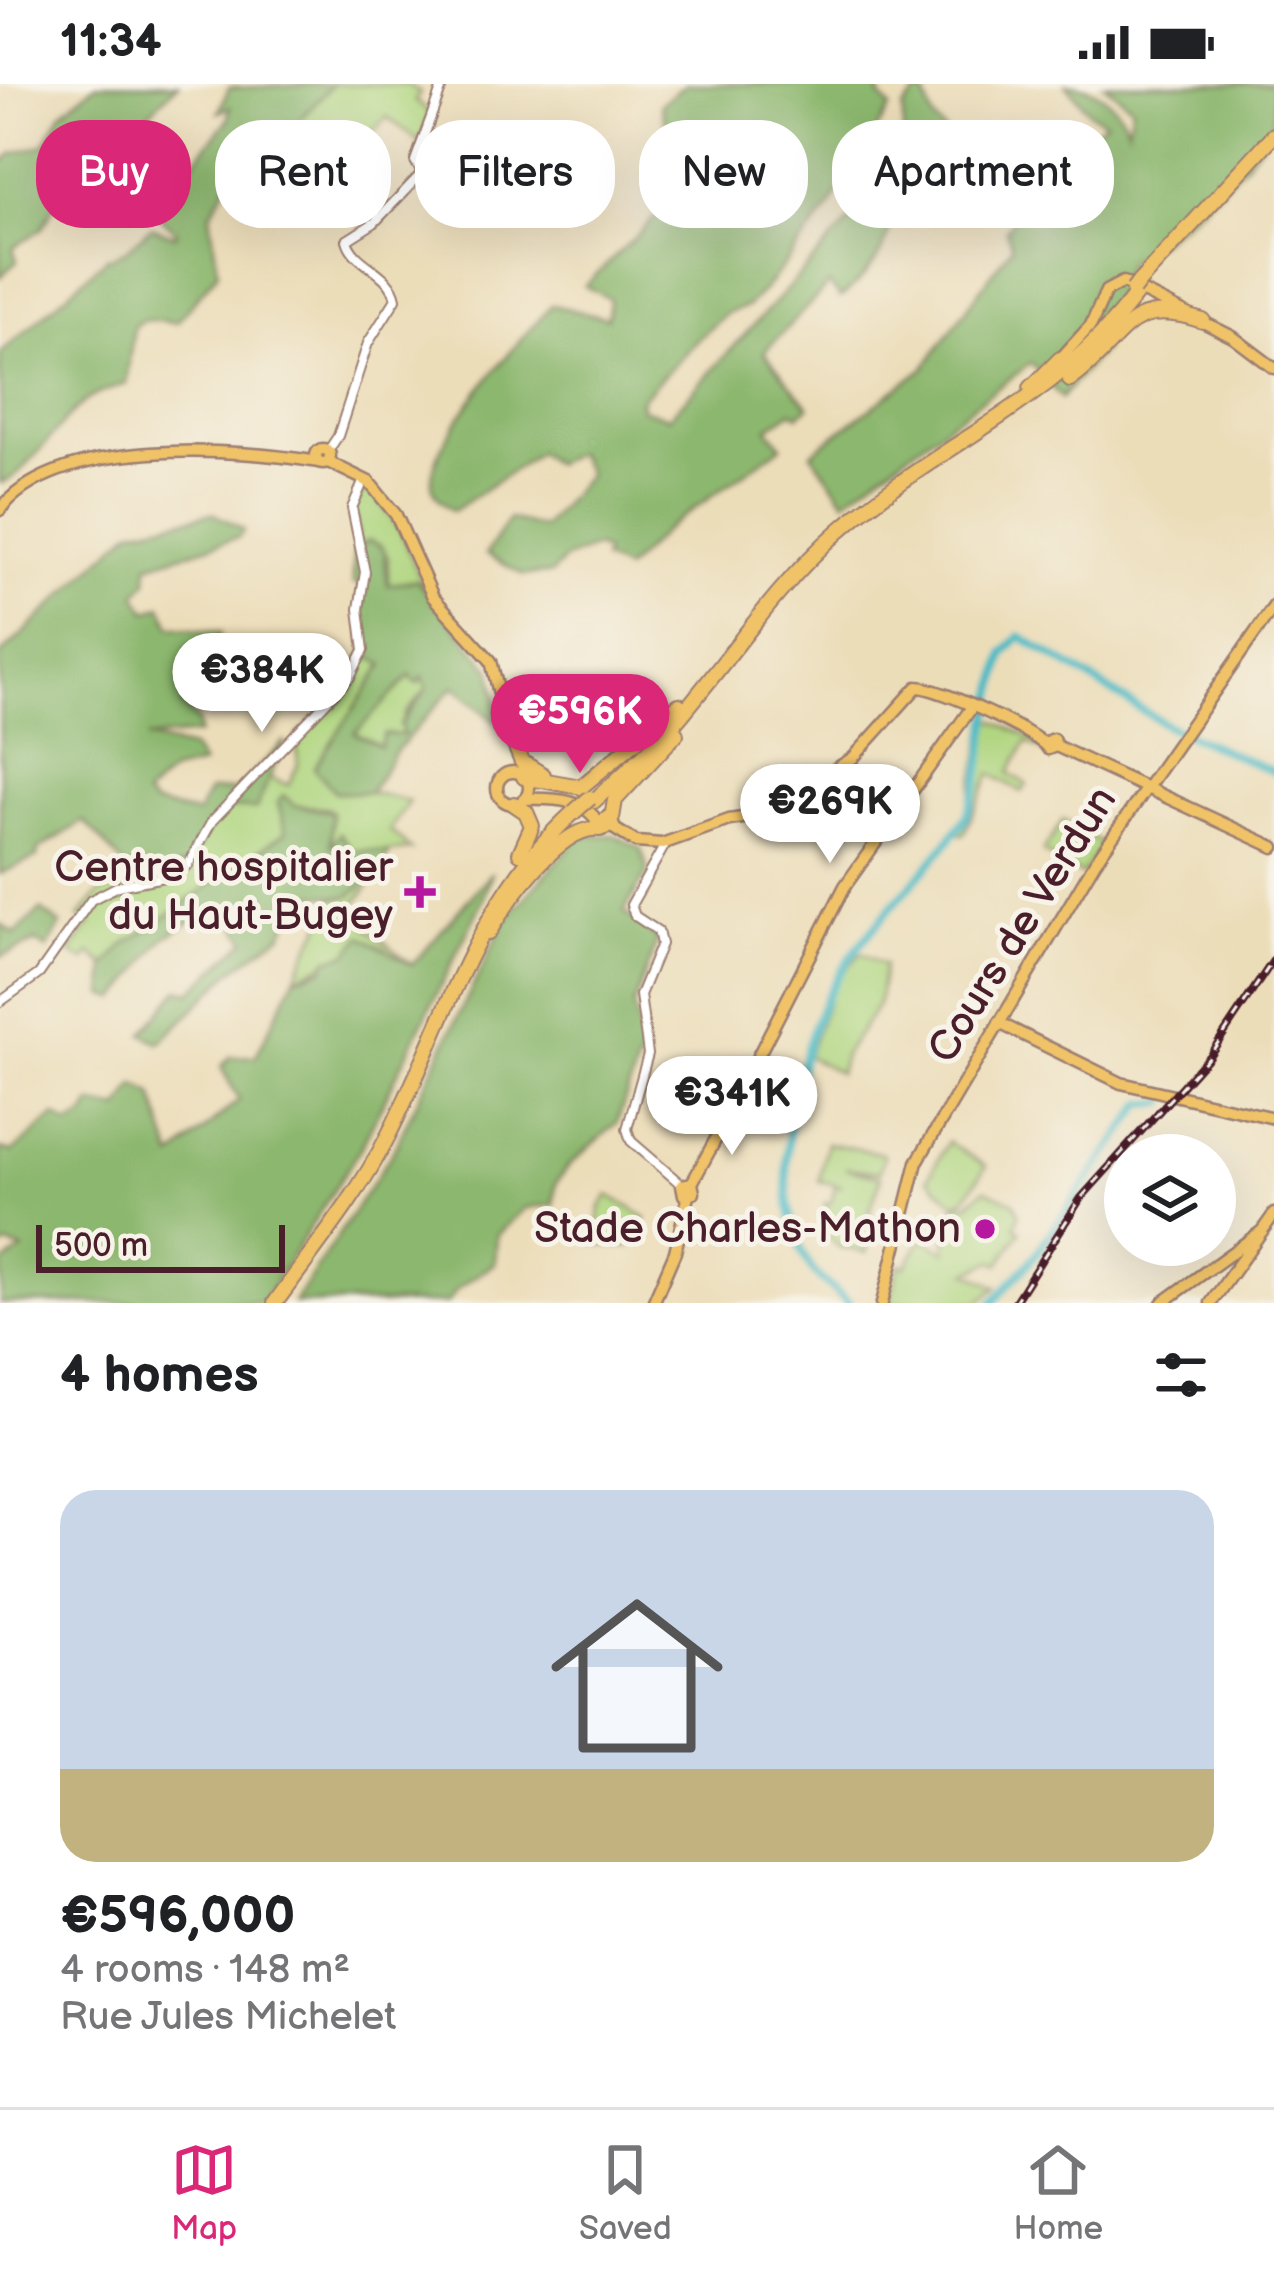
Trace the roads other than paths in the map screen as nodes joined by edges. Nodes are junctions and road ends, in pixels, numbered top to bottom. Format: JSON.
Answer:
{"nodes":[{"id":1,"x":443,"y":84,"type":"edge"},
{"id":2,"x":1274,"y":139,"type":"edge"},
{"id":3,"x":1138,"y":287,"type":"junction"},
{"id":4,"x":1203,"y":321,"type":"junction"},
{"id":5,"x":1060,"y":358,"type":"joint"},
{"id":6,"x":1274,"y":365,"type":"edge"},
{"id":7,"x":980,"y":428,"type":"junction"},
{"id":8,"x":324,"y":457,"type":"junction"},
{"id":9,"x":365,"y":479,"type":"junction"},
{"id":10,"x":0,"y":510,"type":"edge"},
{"id":11,"x":1274,"y":606,"type":"edge"},
{"id":12,"x":739,"y":638,"type":"junction"},
{"id":13,"x":699,"y":684,"type":"junction"},
{"id":14,"x":972,"y":707,"type":"junction"},
{"id":15,"x":509,"y":730,"type":"junction"},
{"id":16,"x":552,"y":781,"type":"junction"},
{"id":17,"x":1147,"y":788,"type":"junction"},
{"id":18,"x":521,"y":789,"type":"junction"},
{"id":19,"x":592,"y":799,"type":"junction"},
{"id":20,"x":606,"y":822,"type":"junction"},
{"id":21,"x":662,"y":844,"type":"junction"},
{"id":22,"x":1274,"y":847,"type":"edge"},
{"id":23,"x":463,"y":974,"type":"junction"},
{"id":24,"x":0,"y":1002,"type":"edge"},
{"id":25,"x":998,"y":1023,"type":"junction"},
{"id":26,"x":1274,"y":1118,"type":"edge"},
{"id":27,"x":687,"y":1188,"type":"junction"},
{"id":28,"x":1270,"y":1220,"type":"edge"},
{"id":29,"x":277,"y":1303,"type":"edge"},
{"id":30,"x":653,"y":1303,"type":"edge"},
{"id":31,"x":882,"y":1303,"type":"edge"},
{"id":32,"x":1162,"y":1303,"type":"edge"},
{"id":33,"x":1211,"y":1303,"type":"edge"}],
"edges":[{"from":1,"to":8,"type":"street"},
{"from":2,"to":3,"type":"highway"},
{"from":3,"to":4,"type":"main road"},
{"from":3,"to":5,"type":"main road"},
{"from":3,"to":7,"type":"highway"},
{"from":4,"to":6,"type":"main road"},
{"from":4,"to":7,"type":"highway"},
{"from":5,"to":7,"type":"highway"},
{"from":7,"to":12,"type":"highway"},
{"from":7,"to":13,"type":"highway"},
{"from":8,"to":9,"type":"main road"},
{"from":8,"to":10,"type":"main road"},
{"from":9,"to":15,"type":"main road"},
{"from":9,"to":24,"type":"street"},
{"from":11,"to":17,"type":"main road","name":"Cours de Verdun"},
{"from":12,"to":19,"type":"highway"},
{"from":12,"to":20,"type":"highway"},
{"from":13,"to":16,"type":"highway"},
{"from":13,"to":19,"type":"highway"},
{"from":14,"to":17,"type":"main road"},
{"from":14,"to":21,"type":"main road"},
{"from":14,"to":27,"type":"main road"},
{"from":15,"to":16,"type":"highway"},
{"from":15,"to":18,"type":"main road"},
{"from":16,"to":18,"type":"highway"},
{"from":17,"to":22,"type":"main road"},
{"from":17,"to":25,"type":"main road","name":"Cours de Verdun"},
{"from":18,"to":20,"type":"main road"},
{"from":18,"to":23,"type":"highway"},
{"from":19,"to":23,"type":"highway","bridge":true},
{"from":20,"to":21,"type":"main road"},
{"from":20,"to":23,"type":"highway"},
{"from":21,"to":27,"type":"street"},
{"from":23,"to":29,"type":"highway"},
{"from":25,"to":26,"type":"main road"},
{"from":25,"to":31,"type":"main road","name":"Cours de Verdun"},
{"from":27,"to":30,"type":"main road"},
{"from":28,"to":32,"type":"main road"},
{"from":28,"to":33,"type":"main road"}]}
